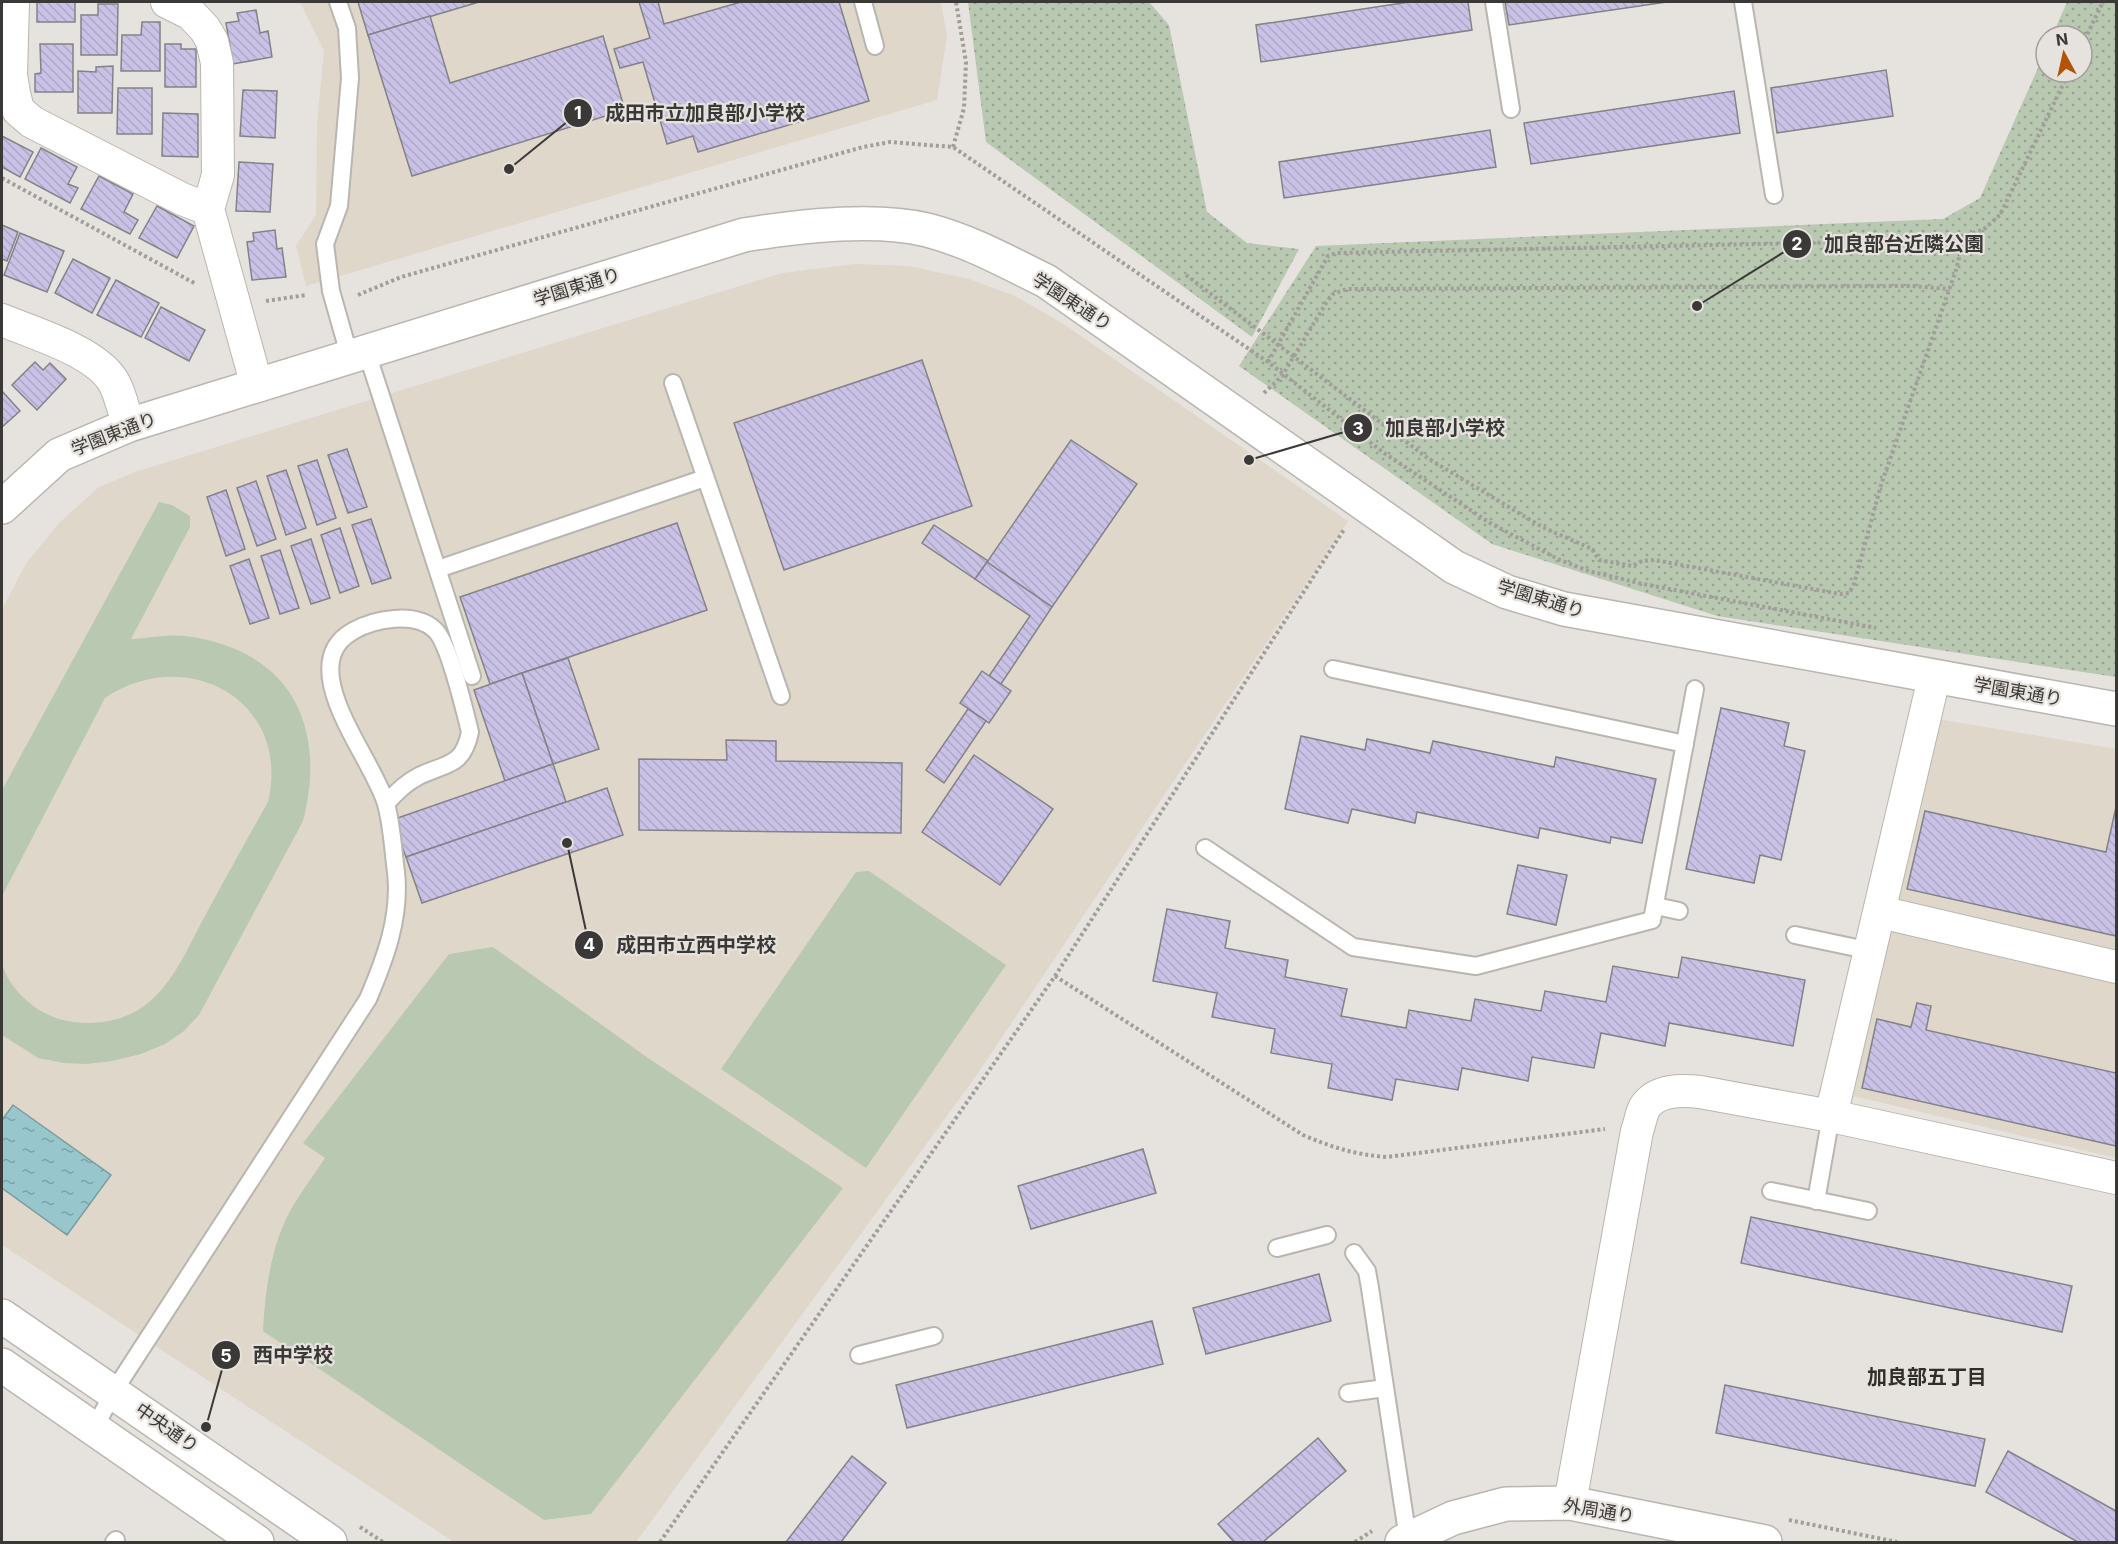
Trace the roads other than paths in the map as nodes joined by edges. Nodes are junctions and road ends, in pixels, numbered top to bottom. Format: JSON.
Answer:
{"nodes":[{"id":1,"x":14,"y":2,"type":"edge"},
{"id":2,"x":167,"y":2,"type":"edge"},
{"id":3,"x":338,"y":2,"type":"edge"},
{"id":4,"x":863,"y":2,"type":"edge"},
{"id":5,"x":1494,"y":2,"type":"edge"},
{"id":6,"x":1743,"y":2,"type":"edge"},
{"id":7,"x":875,"y":46,"type":"dead end"},
{"id":8,"x":1511,"y":109,"type":"dead end"},
{"id":9,"x":1774,"y":195,"type":"dead end"},
{"id":10,"x":208,"y":209,"type":"junction"},
{"id":11,"x":2,"y":321,"type":"edge"},
{"id":12,"x":358,"y":356,"type":"junction"},
{"id":13,"x":673,"y":383,"type":"dead end"},
{"id":14,"x":257,"y":386,"type":"junction"},
{"id":15,"x":129,"y":426,"type":"junction"},
{"id":16,"x":705,"y":478,"type":"junction"},
{"id":17,"x":2,"y":507,"type":"edge"},
{"id":18,"x":438,"y":569,"type":"junction"},
{"id":19,"x":1333,"y":669,"type":"dead end"},
{"id":20,"x":472,"y":676,"type":"dead end"},
{"id":21,"x":1934,"y":678,"type":"junction"},
{"id":22,"x":1695,"y":689,"type":"dead end"},
{"id":23,"x":781,"y":696,"type":"dead end"},
{"id":24,"x":2116,"y":709,"type":"edge"},
{"id":25,"x":1685,"y":744,"type":"junction"},
{"id":26,"x":386,"y":804,"type":"junction"},
{"id":27,"x":1206,"y":848,"type":"dead end"},
{"id":28,"x":1656,"y":906,"type":"junction"},
{"id":29,"x":1679,"y":911,"type":"dead end"},
{"id":30,"x":1880,"y":912,"type":"junction"},
{"id":31,"x":1795,"y":935,"type":"dead end"},
{"id":32,"x":1870,"y":951,"type":"junction"},
{"id":33,"x":2116,"y":968,"type":"edge"},
{"id":34,"x":1831,"y":1116,"type":"junction"},
{"id":35,"x":2116,"y":1178,"type":"edge"},
{"id":36,"x":1771,"y":1191,"type":"dead end"},
{"id":37,"x":1816,"y":1201,"type":"junction"},
{"id":38,"x":1868,"y":1211,"type":"dead end"},
{"id":39,"x":1327,"y":1234,"type":"dead end"},
{"id":40,"x":1277,"y":1248,"type":"dead end"},
{"id":41,"x":1354,"y":1253,"type":"dead end"},
{"id":42,"x":2,"y":1316,"type":"edge"},
{"id":43,"x":934,"y":1336,"type":"dead end"},
{"id":44,"x":859,"y":1355,"type":"dead end"},
{"id":45,"x":2,"y":1365,"type":"edge"},
{"id":46,"x":1385,"y":1388,"type":"junction"},
{"id":47,"x":114,"y":1391,"type":"junction"},
{"id":48,"x":1348,"y":1393,"type":"dead end"},
{"id":49,"x":94,"y":1429,"type":"junction"},
{"id":50,"x":1570,"y":1503,"type":"junction"},
{"id":51,"x":1405,"y":1541,"type":"edge"},
{"id":52,"x":257,"y":1542,"type":"edge"},
{"id":53,"x":330,"y":1542,"type":"edge"},
{"id":54,"x":1766,"y":1542,"type":"edge"}],
"edges":[{"from":1,"to":10,"type":"street"},
{"from":2,"to":10,"type":"street"},
{"from":3,"to":12,"type":"lane"},
{"from":4,"to":7,"type":"lane"},
{"from":5,"to":8,"type":"lane"},
{"from":6,"to":9,"type":"lane"},
{"from":10,"to":14,"type":"street"},
{"from":11,"to":15,"type":"street"},
{"from":12,"to":14,"type":"street","name":"学園東通り"},
{"from":12,"to":18,"type":"lane"},
{"from":12,"to":21,"type":"street","name":"学園東通り"},
{"from":13,"to":16,"type":"lane"},
{"from":14,"to":15,"type":"street","name":"学園東通り"},
{"from":15,"to":17,"type":"street","name":"学園東通り"},
{"from":16,"to":18,"type":"lane"},
{"from":16,"to":23,"type":"lane"},
{"from":18,"to":20,"type":"lane"},
{"from":19,"to":25,"type":"lane"},
{"from":21,"to":24,"type":"street","name":"学園東通り"},
{"from":21,"to":30,"type":"street"},
{"from":22,"to":25,"type":"lane"},
{"from":25,"to":28,"type":"lane"},
{"from":26,"to":26,"type":"lane"},
{"from":26,"to":47,"type":"lane"},
{"from":27,"to":28,"type":"lane"},
{"from":28,"to":29,"type":"lane"},
{"from":30,"to":32,"type":"street"},
{"from":30,"to":33,"type":"street"},
{"from":31,"to":32,"type":"lane"},
{"from":32,"to":34,"type":"street"},
{"from":34,"to":35,"type":"street"},
{"from":34,"to":37,"type":"lane"},
{"from":34,"to":50,"type":"street"},
{"from":36,"to":37,"type":"lane"},
{"from":37,"to":38,"type":"lane"},
{"from":39,"to":40,"type":"lane"},
{"from":41,"to":46,"type":"lane"},
{"from":42,"to":47,"type":"street","name":"中央通り"},
{"from":43,"to":44,"type":"lane"},
{"from":45,"to":49,"type":"street"},
{"from":46,"to":48,"type":"lane"},
{"from":46,"to":51,"type":"lane"},
{"from":47,"to":49,"type":"lane"},
{"from":47,"to":53,"type":"street","name":"中央通り"},
{"from":49,"to":52,"type":"street"},
{"from":50,"to":51,"type":"street","name":"外周通り"},
{"from":50,"to":54,"type":"street","name":"外周通り"}]}
